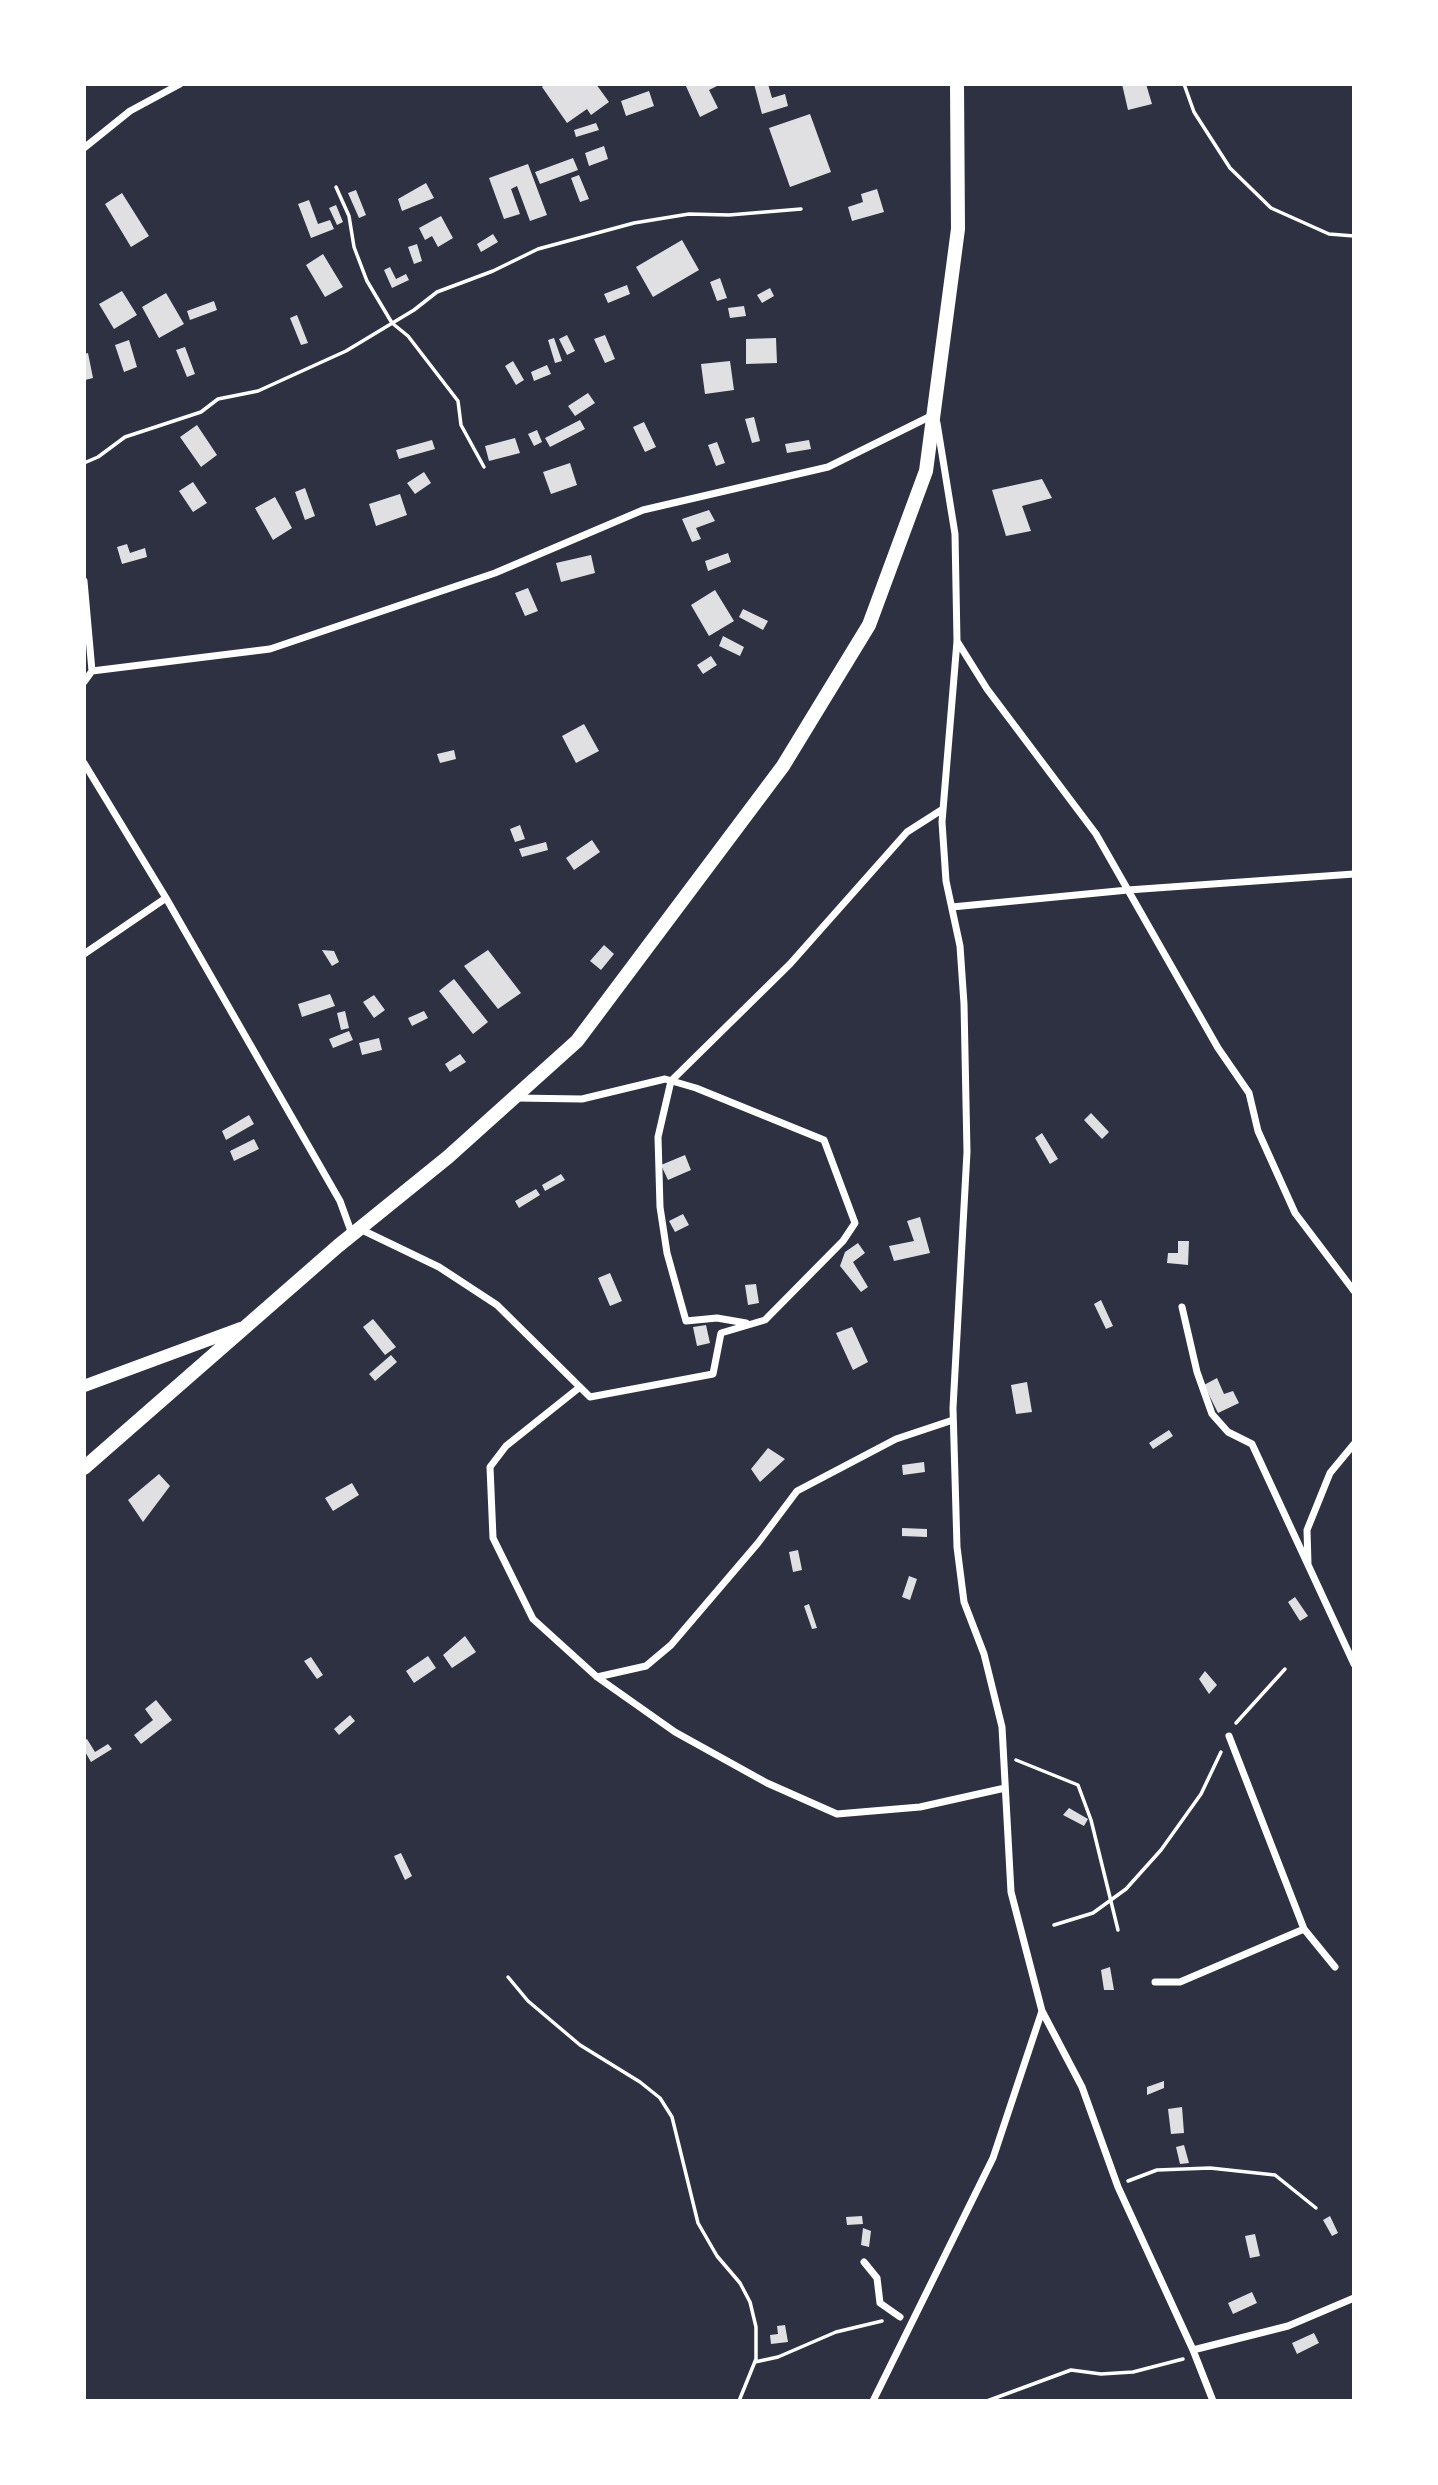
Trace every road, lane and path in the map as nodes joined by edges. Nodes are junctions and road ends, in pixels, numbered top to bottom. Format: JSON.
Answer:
{"nodes":[{"id":1,"x":180,"y":84,"type":"edge"},
{"id":2,"x":957,"y":84,"type":"edge"},
{"id":3,"x":1184,"y":84,"type":"edge"},
{"id":4,"x":84,"y":148,"type":"edge"},
{"id":5,"x":336,"y":187,"type":"dead end"},
{"id":6,"x":801,"y":209,"type":"dead end"},
{"id":7,"x":1354,"y":236,"type":"edge"},
{"id":8,"x":392,"y":323,"type":"junction"},
{"id":9,"x":935,"y":414,"type":"junction"},
{"id":10,"x":84,"y":463,"type":"edge"},
{"id":11,"x":484,"y":467,"type":"dead end"},
{"id":12,"x":84,"y":581,"type":"edge"},
{"id":13,"x":957,"y":641,"type":"junction"},
{"id":14,"x":92,"y":671,"type":"junction"},
{"id":15,"x":84,"y":682,"type":"edge"},
{"id":16,"x":84,"y":763,"type":"edge"},
{"id":17,"x":943,"y":809,"type":"junction"},
{"id":18,"x":1354,"y":874,"type":"edge"},
{"id":19,"x":1128,"y":890,"type":"junction"},
{"id":20,"x":166,"y":898,"type":"junction"},
{"id":21,"x":952,"y":908,"type":"junction"},
{"id":22,"x":84,"y":954,"type":"edge"},
{"id":23,"x":671,"y":1081,"type":"junction"},
{"id":24,"x":514,"y":1098,"type":"junction"},
{"id":25,"x":356,"y":1231,"type":"junction"},
{"id":26,"x":1354,"y":1291,"type":"edge"},
{"id":27,"x":1182,"y":1307,"type":"dead end"},
{"id":28,"x":747,"y":1323,"type":"junction"},
{"id":29,"x":247,"y":1326,"type":"junction"},
{"id":30,"x":84,"y":1386,"type":"edge"},
{"id":31,"x":580,"y":1387,"type":"junction"},
{"id":32,"x":953,"y":1420,"type":"junction"},
{"id":33,"x":1354,"y":1444,"type":"edge"},
{"id":34,"x":84,"y":1468,"type":"edge"},
{"id":35,"x":1308,"y":1569,"type":"junction"},
{"id":36,"x":1354,"y":1664,"type":"edge"},
{"id":37,"x":1285,"y":1669,"type":"dead end"},
{"id":38,"x":597,"y":1677,"type":"junction"},
{"id":39,"x":1229,"y":1735,"type":"junction"},
{"id":40,"x":1003,"y":1754,"type":"junction"},
{"id":41,"x":1005,"y":1788,"type":"junction"},
{"id":42,"x":1112,"y":1900,"type":"junction"},
{"id":43,"x":1054,"y":1926,"type":"dead end"},
{"id":44,"x":1304,"y":1929,"type":"junction"},
{"id":45,"x":1118,"y":1930,"type":"dead end"},
{"id":46,"x":1335,"y":1967,"type":"dead end"},
{"id":47,"x":508,"y":1977,"type":"dead end"},
{"id":48,"x":1155,"y":1982,"type":"dead end"},
{"id":49,"x":1042,"y":2011,"type":"junction"},
{"id":50,"x":1118,"y":2187,"type":"junction"},
{"id":51,"x":1316,"y":2208,"type":"dead end"},
{"id":52,"x":863,"y":2262,"type":"dead end"},
{"id":53,"x":1354,"y":2298,"type":"edge"},
{"id":54,"x":900,"y":2317,"type":"joint"},
{"id":55,"x":1194,"y":2353,"type":"junction"},
{"id":56,"x":755,"y":2362,"type":"junction"},
{"id":57,"x":739,"y":2401,"type":"edge"},
{"id":58,"x":873,"y":2401,"type":"edge"},
{"id":59,"x":987,"y":2401,"type":"edge"},
{"id":60,"x":1213,"y":2401,"type":"edge"}],
"edges":[{"from":1,"to":4,"type":"street"},
{"from":2,"to":9,"type":"main road"},
{"from":3,"to":7,"type":"path"},
{"from":5,"to":8,"type":"path"},
{"from":6,"to":8,"type":"path"},
{"from":8,"to":10,"type":"path"},
{"from":8,"to":11,"type":"path"},
{"from":9,"to":13,"type":"street"},
{"from":9,"to":14,"type":"street"},
{"from":9,"to":24,"type":"main road"},
{"from":12,"to":14,"type":"street"},
{"from":13,"to":17,"type":"street"},
{"from":13,"to":19,"type":"street"},
{"from":14,"to":15,"type":"street"},
{"from":16,"to":20,"type":"street"},
{"from":17,"to":21,"type":"street"},
{"from":17,"to":23,"type":"street"},
{"from":18,"to":19,"type":"street"},
{"from":19,"to":21,"type":"street"},
{"from":19,"to":26,"type":"street"},
{"from":20,"to":22,"type":"street"},
{"from":20,"to":25,"type":"street"},
{"from":21,"to":32,"type":"street"},
{"from":23,"to":24,"type":"street"},
{"from":23,"to":28,"type":"street"},
{"from":23,"to":28,"type":"street"},
{"from":24,"to":25,"type":"main road"},
{"from":25,"to":29,"type":"main road"},
{"from":25,"to":31,"type":"street"},
{"from":27,"to":35,"type":"street"},
{"from":28,"to":31,"type":"street"},
{"from":29,"to":30,"type":"street"},
{"from":29,"to":34,"type":"main road"},
{"from":31,"to":38,"type":"street"},
{"from":32,"to":38,"type":"street"},
{"from":32,"to":40,"type":"street"},
{"from":33,"to":35,"type":"street"},
{"from":35,"to":36,"type":"street"},
{"from":37,"to":39,"type":"path"},
{"from":38,"to":41,"type":"street"},
{"from":39,"to":42,"type":"path"},
{"from":39,"to":44,"type":"street"},
{"from":40,"to":41,"type":"street"},
{"from":40,"to":42,"type":"path"},
{"from":41,"to":49,"type":"street"},
{"from":42,"to":43,"type":"path"},
{"from":42,"to":45,"type":"path"},
{"from":44,"to":46,"type":"street"},
{"from":44,"to":48,"type":"street"},
{"from":47,"to":56,"type":"path"},
{"from":49,"to":50,"type":"street"},
{"from":49,"to":58,"type":"street"},
{"from":50,"to":51,"type":"path"},
{"from":50,"to":55,"type":"street"},
{"from":52,"to":54,"type":"street"},
{"from":53,"to":55,"type":"street"},
{"from":54,"to":56,"type":"path"},
{"from":55,"to":59,"type":"path"},
{"from":55,"to":60,"type":"street"},
{"from":56,"to":57,"type":"path"}]}
